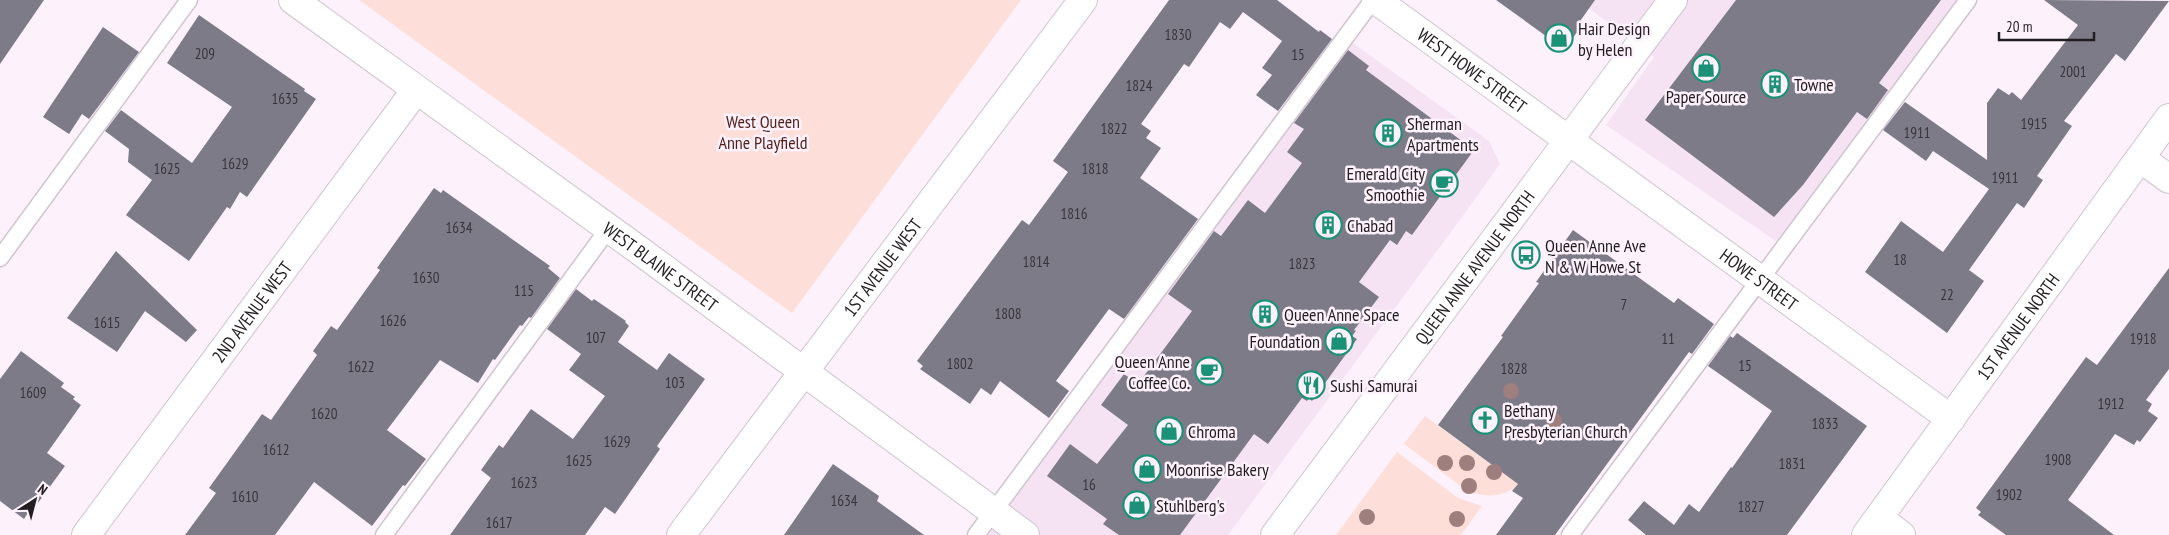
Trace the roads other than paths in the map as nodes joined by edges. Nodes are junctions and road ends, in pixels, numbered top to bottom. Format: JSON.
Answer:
{"nodes":[{"id":1,"x":189,"y":0,"type":"edge"},
{"id":2,"x":293,"y":0,"type":"edge"},
{"id":3,"x":1083,"y":0,"type":"edge"},
{"id":4,"x":1374,"y":0,"type":"edge"},
{"id":5,"x":1673,"y":0,"type":"edge"},
{"id":6,"x":1968,"y":0,"type":"edge"},
{"id":7,"x":416,"y":90,"type":"junction"},
{"id":8,"x":2169,"y":118,"type":"edge"},
{"id":9,"x":1568,"y":139,"type":"junction"},
{"id":10,"x":2140,"y":158,"type":"junction"},
{"id":11,"x":2169,"y":179,"type":"edge"},
{"id":12,"x":609,"y":228,"type":"junction"},
{"id":13,"x":0,"y":258,"type":"edge"},
{"id":14,"x":1761,"y":280,"type":"junction"},
{"id":15,"x":803,"y":370,"type":"junction"},
{"id":16,"x":1951,"y":419,"type":"junction"},
{"id":17,"x":993,"y":511,"type":"junction"},
{"id":18,"x":1872,"y":526,"type":"edge"},
{"id":19,"x":86,"y":535,"type":"edge"},
{"id":20,"x":384,"y":535,"type":"edge"},
{"id":21,"x":681,"y":535,"type":"edge"},
{"id":22,"x":976,"y":535,"type":"edge"},
{"id":23,"x":1025,"y":535,"type":"edge"},
{"id":24,"x":1275,"y":535,"type":"edge"},
{"id":25,"x":1570,"y":535,"type":"edge"},
{"id":26,"x":1901,"y":535,"type":"edge"}],
"edges":[{"from":1,"to":13,"type":"lane"},
{"from":2,"to":7,"type":"street","name":"WEST BLAINE STREET"},
{"from":3,"to":15,"type":"street","name":"1ST AVENUE WEST"},
{"from":4,"to":9,"type":"street","name":"WEST HOWE STREET"},
{"from":4,"to":17,"type":"lane"},
{"from":5,"to":9,"type":"street","name":"QUEEN ANNE AVENUE NORTH"},
{"from":6,"to":14,"type":"lane"},
{"from":7,"to":12,"type":"street","name":"WEST BLAINE STREET"},
{"from":7,"to":19,"type":"street","name":"2ND AVENUE WEST"},
{"from":8,"to":10,"type":"street","name":"1ST AVENUE NORTH"},
{"from":9,"to":14,"type":"street","name":"HOWE STREET"},
{"from":9,"to":24,"type":"street","name":"QUEEN ANNE AVENUE NORTH"},
{"from":10,"to":11,"type":"street"},
{"from":10,"to":16,"type":"street","name":"1ST AVENUE NORTH"},
{"from":12,"to":15,"type":"street","name":"WEST BLAINE STREET"},
{"from":12,"to":20,"type":"lane"},
{"from":14,"to":16,"type":"street","name":"HOWE STREET"},
{"from":14,"to":25,"type":"lane"},
{"from":15,"to":17,"type":"street","name":"WEST BLAINE STREET"},
{"from":15,"to":21,"type":"street","name":"1ST AVENUE WEST"},
{"from":16,"to":18,"type":"street","name":"1ST AVENUE NORTH"},
{"from":17,"to":22,"type":"lane"},
{"from":17,"to":23,"type":"street","name":"WEST BLAINE STREET"},
{"from":18,"to":26,"type":"street"}]}
